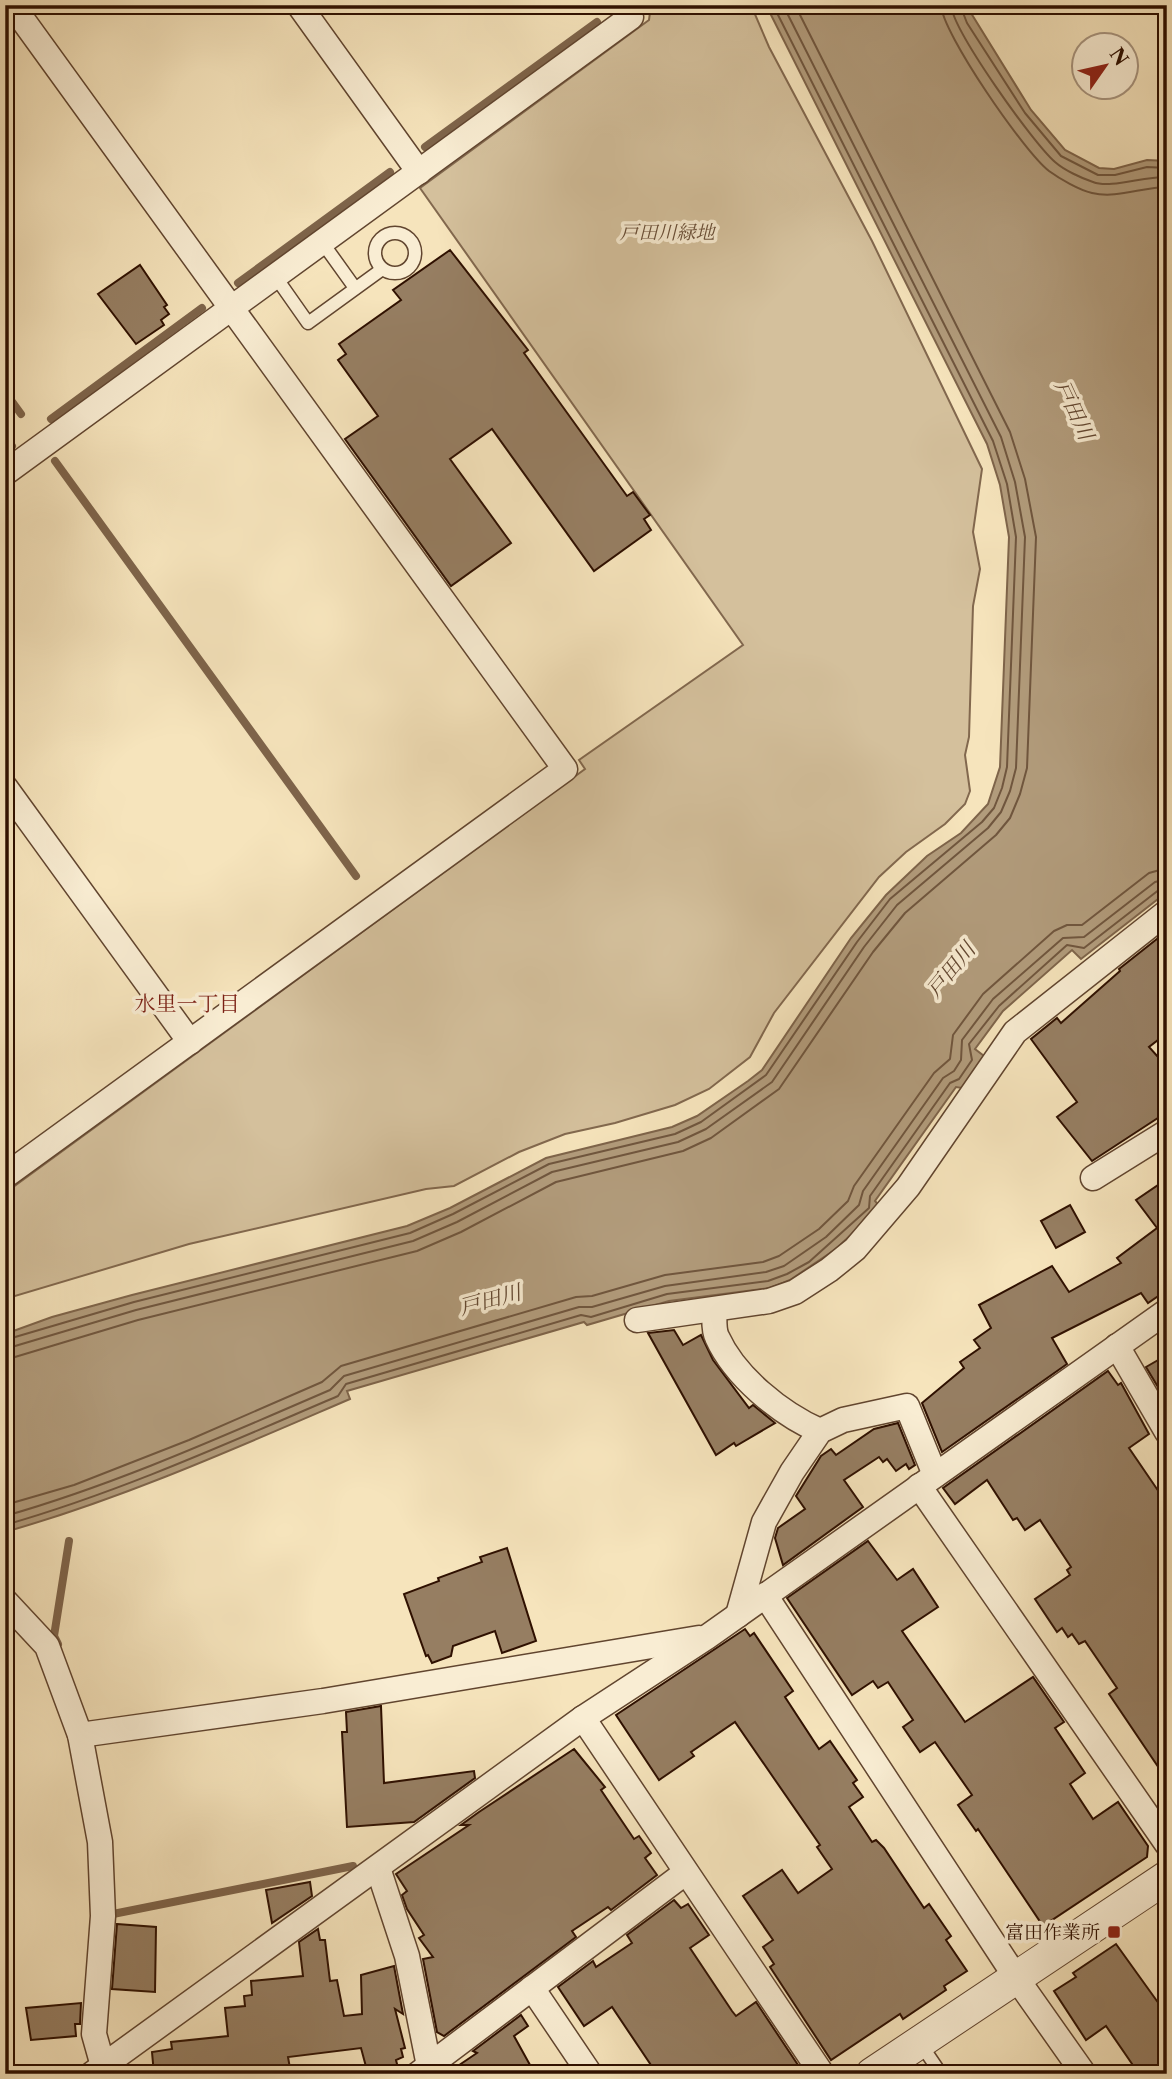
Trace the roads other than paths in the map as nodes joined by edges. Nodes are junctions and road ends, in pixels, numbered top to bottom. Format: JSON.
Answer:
{"nodes":[{"id":1,"x":12,"y":5,"type":"edge"},
{"id":2,"x":299,"y":5,"type":"edge"},
{"id":3,"x":623,"y":5,"type":"edge"},
{"id":4,"x":418,"y":172,"type":"junction"},
{"id":5,"x":322,"y":242,"type":"junction"},
{"id":6,"x":381,"y":270,"type":"dead end"},
{"id":7,"x":275,"y":276,"type":"junction"},
{"id":8,"x":355,"y":288,"type":"junction"},
{"id":9,"x":232,"y":308,"type":"junction"},
{"id":10,"x":5,"y":472,"type":"edge"},
{"id":11,"x":5,"y":787,"type":"edge"},
{"id":12,"x":1167,"y":912,"type":"edge"},
{"id":13,"x":190,"y":1042,"type":"junction"},
{"id":14,"x":1167,"y":1132,"type":"edge"},
{"id":15,"x":5,"y":1176,"type":"edge"},
{"id":16,"x":1093,"y":1178,"type":"dead end"},
{"id":17,"x":714,"y":1310,"type":"junction"},
{"id":18,"x":1167,"y":1311,"type":"edge"},
{"id":19,"x":636,"y":1320,"type":"dead end"},
{"id":20,"x":1117,"y":1346,"type":"junction"},
{"id":21,"x":820,"y":1432,"type":"junction"},
{"id":22,"x":1167,"y":1432,"type":"edge"},
{"id":23,"x":927,"y":1480,"type":"junction"},
{"id":24,"x":765,"y":1595,"type":"junction"},
{"id":25,"x":5,"y":1601,"type":"edge"},
{"id":26,"x":738,"y":1615,"type":"junction"},
{"id":27,"x":707,"y":1637,"type":"junction"},
{"id":28,"x":583,"y":1718,"type":"junction"},
{"id":29,"x":80,"y":1735,"type":"junction"},
{"id":30,"x":1167,"y":1844,"type":"edge"},
{"id":31,"x":378,"y":1868,"type":"junction"},
{"id":32,"x":685,"y":1873,"type":"junction"},
{"id":33,"x":1167,"y":1877,"type":"edge"},
{"id":34,"x":1017,"y":1979,"type":"junction"},
{"id":35,"x":532,"y":1988,"type":"junction"},
{"id":36,"x":920,"y":2043,"type":"junction"},
{"id":37,"x":97,"y":2070,"type":"edge"},
{"id":38,"x":424,"y":2070,"type":"edge"},
{"id":39,"x":590,"y":2074,"type":"edge"},
{"id":40,"x":822,"y":2074,"type":"edge"},
{"id":41,"x":872,"y":2074,"type":"edge"},
{"id":42,"x":941,"y":2074,"type":"edge"},
{"id":43,"x":1084,"y":2074,"type":"edge"}],
"edges":[{"from":1,"to":9,"type":"street"},
{"from":2,"to":4,"type":"street"},
{"from":3,"to":4,"type":"street"},
{"from":4,"to":5,"type":"street"},
{"from":5,"to":7,"type":"street"},
{"from":5,"to":8,"type":"lane"},
{"from":6,"to":8,"type":"lane"},
{"from":7,"to":8,"type":"lane"},
{"from":7,"to":9,"type":"street"},
{"from":9,"to":10,"type":"street"},
{"from":9,"to":13,"type":"street"},
{"from":11,"to":13,"type":"street"},
{"from":12,"to":17,"type":"street"},
{"from":13,"to":15,"type":"street"},
{"from":14,"to":16,"type":"street"},
{"from":17,"to":19,"type":"street"},
{"from":17,"to":21,"type":"street"},
{"from":18,"to":20,"type":"street"},
{"from":20,"to":22,"type":"street"},
{"from":20,"to":23,"type":"street"},
{"from":21,"to":23,"type":"street"},
{"from":21,"to":26,"type":"street"},
{"from":23,"to":24,"type":"street"},
{"from":23,"to":30,"type":"street"},
{"from":24,"to":26,"type":"street"},
{"from":24,"to":34,"type":"street"},
{"from":25,"to":29,"type":"street"},
{"from":26,"to":27,"type":"street"},
{"from":27,"to":28,"type":"street"},
{"from":27,"to":29,"type":"street"},
{"from":28,"to":31,"type":"street"},
{"from":28,"to":32,"type":"street"},
{"from":29,"to":37,"type":"street"},
{"from":31,"to":37,"type":"street"},
{"from":31,"to":38,"type":"street"},
{"from":32,"to":35,"type":"street"},
{"from":32,"to":40,"type":"street"},
{"from":33,"to":34,"type":"street"},
{"from":34,"to":36,"type":"street"},
{"from":34,"to":43,"type":"street"},
{"from":35,"to":38,"type":"street"},
{"from":35,"to":39,"type":"street"},
{"from":36,"to":41,"type":"street"},
{"from":36,"to":42,"type":"lane"}]}
